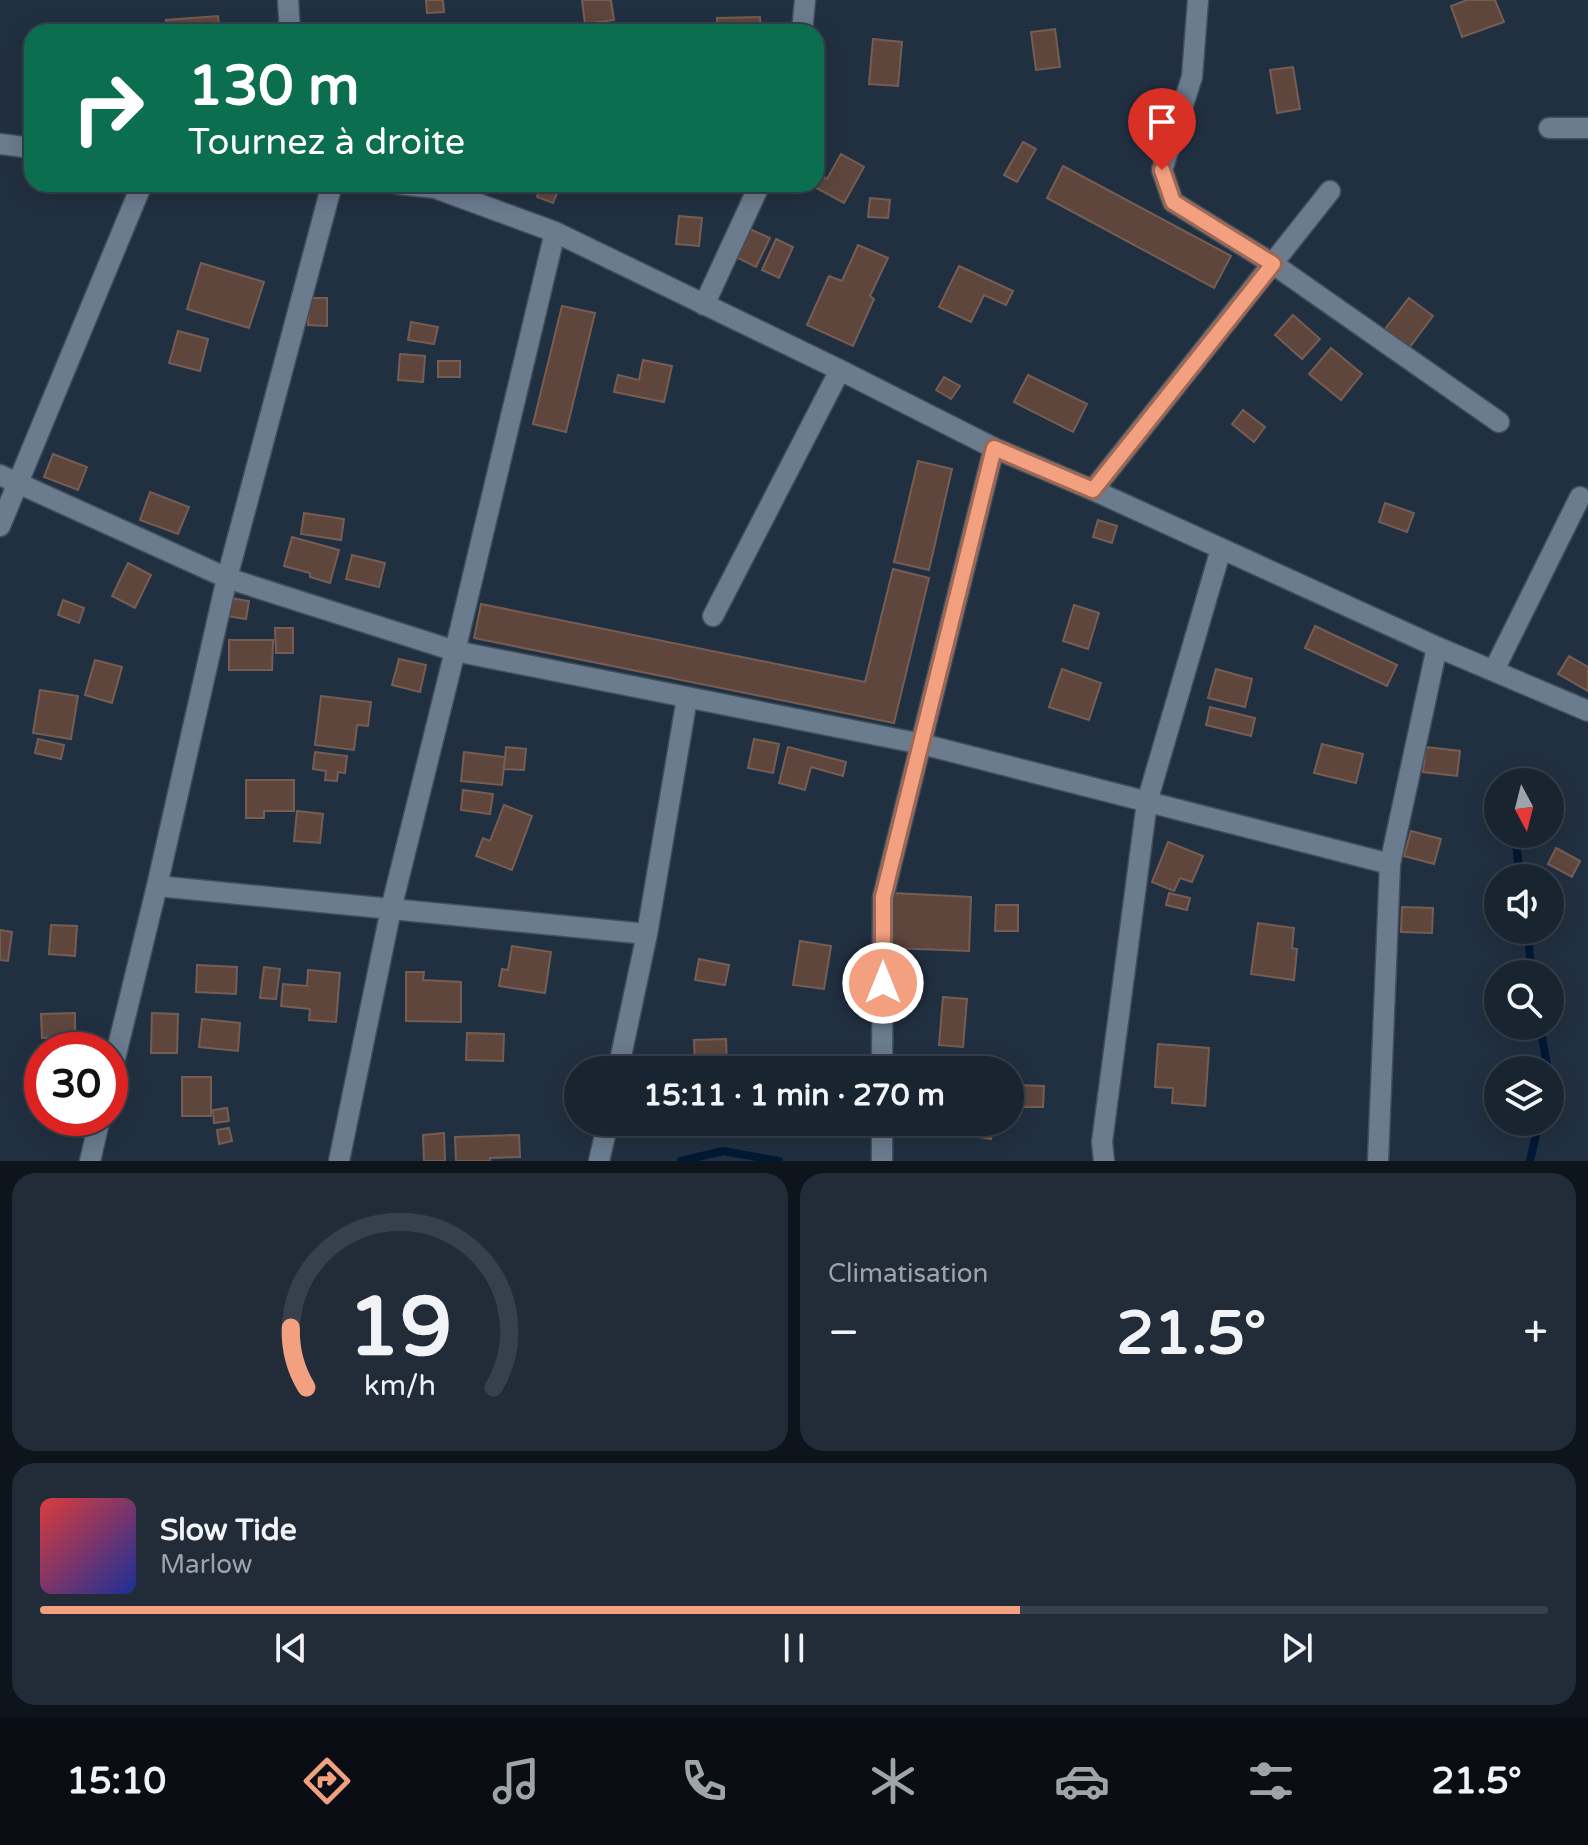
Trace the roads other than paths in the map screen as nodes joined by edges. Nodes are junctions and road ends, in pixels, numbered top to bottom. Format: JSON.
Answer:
{"nodes":[{"id":1,"x":288,"y":0,"type":"edge"},
{"id":2,"x":805,"y":0,"type":"edge"},
{"id":3,"x":1198,"y":0,"type":"edge"},
{"id":4,"x":290,"y":24,"type":"edge"},
{"id":5,"x":803,"y":24,"type":"edge"},
{"id":6,"x":1549,"y":128,"type":"dead end"},
{"id":7,"x":1588,"y":128,"type":"edge"},
{"id":8,"x":0,"y":144,"type":"edge"},
{"id":9,"x":24,"y":147,"type":"edge"},
{"id":10,"x":1330,"y":191,"type":"dead end"},
{"id":11,"x":138,"y":192,"type":"edge"},
{"id":12,"x":330,"y":192,"type":"edge"},
{"id":13,"x":446,"y":192,"type":"edge"},
{"id":14,"x":756,"y":192,"type":"edge"},
{"id":15,"x":555,"y":232,"type":"junction"},
{"id":16,"x":1273,"y":264,"type":"junction"},
{"id":17,"x":704,"y":305,"type":"junction"},
{"id":18,"x":840,"y":370,"type":"junction"},
{"id":19,"x":1499,"y":422,"type":"dead end"},
{"id":20,"x":994,"y":448,"type":"junction"},
{"id":21,"x":9,"y":479,"type":"edge"},
{"id":22,"x":1093,"y":490,"type":"junction"},
{"id":23,"x":1580,"y":497,"type":"dead end"},
{"id":24,"x":0,"y":526,"type":"edge"},
{"id":25,"x":1221,"y":549,"type":"junction"},
{"id":26,"x":227,"y":578,"type":"junction"},
{"id":27,"x":713,"y":616,"type":"dead end"},
{"id":28,"x":1437,"y":647,"type":"junction"},
{"id":29,"x":455,"y":651,"type":"junction"},
{"id":30,"x":1494,"y":670,"type":"junction"},
{"id":31,"x":687,"y":698,"type":"junction"},
{"id":32,"x":1588,"y":711,"type":"edge"},
{"id":33,"x":922,"y":744,"type":"junction"},
{"id":34,"x":1147,"y":802,"type":"junction"},
{"id":35,"x":1390,"y":864,"type":"junction"},
{"id":36,"x":157,"y":886,"type":"junction"},
{"id":37,"x":391,"y":909,"type":"junction"},
{"id":38,"x":647,"y":934,"type":"junction"},
{"id":39,"x":121,"y":1032,"type":"edge"},
{"id":40,"x":621,"y":1056,"type":"edge"},
{"id":41,"x":882,"y":1056,"type":"edge"},
{"id":42,"x":96,"y":1136,"type":"edge"},
{"id":43,"x":605,"y":1136,"type":"edge"},
{"id":44,"x":882,"y":1136,"type":"edge"},
{"id":45,"x":90,"y":1161,"type":"edge"},
{"id":46,"x":339,"y":1161,"type":"edge"},
{"id":47,"x":599,"y":1161,"type":"edge"},
{"id":48,"x":882,"y":1161,"type":"edge"},
{"id":49,"x":1104,"y":1161,"type":"edge"},
{"id":50,"x":1378,"y":1161,"type":"edge"}],
"edges":[{"from":1,"to":4,"type":"street"},
{"from":2,"to":5,"type":"street"},
{"from":3,"to":16,"type":"street"},
{"from":6,"to":7,"type":"street"},
{"from":8,"to":9,"type":"street"},
{"from":10,"to":16,"type":"street"},
{"from":11,"to":21,"type":"street"},
{"from":12,"to":26,"type":"street"},
{"from":13,"to":15,"type":"street"},
{"from":14,"to":17,"type":"street"},
{"from":15,"to":17,"type":"street"},
{"from":15,"to":29,"type":"street"},
{"from":16,"to":19,"type":"street"},
{"from":16,"to":22,"type":"street"},
{"from":17,"to":18,"type":"street"},
{"from":18,"to":20,"type":"street"},
{"from":18,"to":27,"type":"street"},
{"from":20,"to":22,"type":"street"},
{"from":20,"to":33,"type":"street"},
{"from":21,"to":24,"type":"street"},
{"from":21,"to":26,"type":"street"},
{"from":22,"to":25,"type":"street"},
{"from":23,"to":30,"type":"street"},
{"from":25,"to":28,"type":"street"},
{"from":25,"to":34,"type":"street"},
{"from":26,"to":29,"type":"street"},
{"from":26,"to":36,"type":"street"},
{"from":28,"to":30,"type":"street"},
{"from":28,"to":35,"type":"street"},
{"from":29,"to":31,"type":"street"},
{"from":29,"to":37,"type":"street"},
{"from":30,"to":32,"type":"street"},
{"from":31,"to":33,"type":"street"},
{"from":31,"to":38,"type":"street"},
{"from":33,"to":34,"type":"street"},
{"from":33,"to":41,"type":"street"},
{"from":34,"to":35,"type":"street"},
{"from":34,"to":49,"type":"street"},
{"from":35,"to":50,"type":"street"},
{"from":36,"to":37,"type":"street"},
{"from":36,"to":39,"type":"street"},
{"from":37,"to":38,"type":"street"},
{"from":37,"to":46,"type":"street"},
{"from":38,"to":40,"type":"street"},
{"from":42,"to":45,"type":"street"},
{"from":43,"to":47,"type":"street"},
{"from":44,"to":48,"type":"street"}]}
